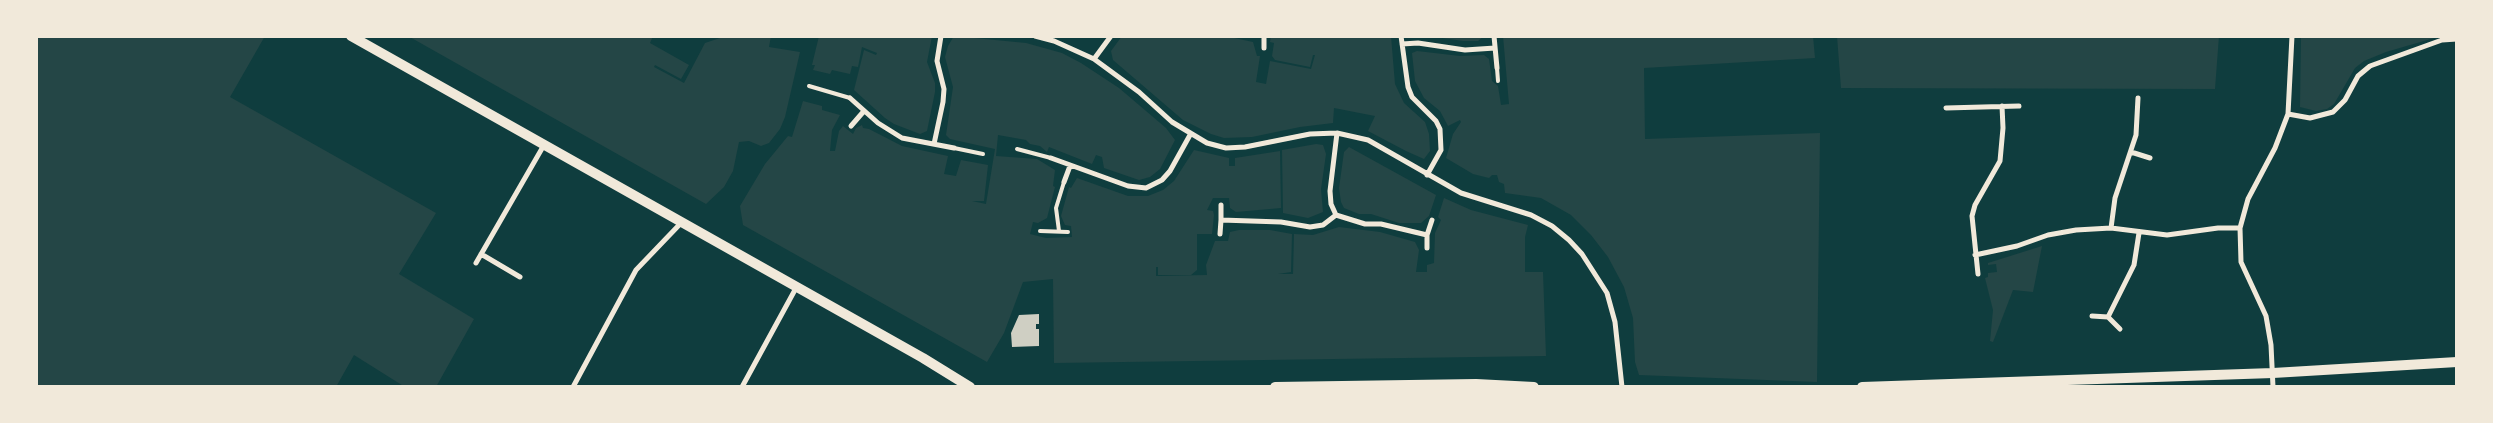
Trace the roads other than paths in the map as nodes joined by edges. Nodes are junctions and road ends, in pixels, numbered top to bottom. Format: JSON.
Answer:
{"nodes":[{"id":1,"x":350,"y":36,"type":"edge"},
{"id":2,"x":941,"y":36,"type":"edge"},
{"id":3,"x":1035,"y":36,"type":"edge"},
{"id":4,"x":1111,"y":36,"type":"edge"},
{"id":5,"x":1264,"y":36,"type":"edge"},
{"id":6,"x":1401,"y":36,"type":"edge"},
{"id":7,"x":1494,"y":36,"type":"edge"},
{"id":8,"x":2292,"y":36,"type":"edge"},
{"id":9,"x":2457,"y":39,"type":"edge"},
{"id":10,"x":1402,"y":44,"type":"junction"},
{"id":11,"x":1264,"y":48,"type":"dead end"},
{"id":12,"x":1494,"y":48,"type":"junction"},
{"id":13,"x":1094,"y":59,"type":"junction"},
{"id":14,"x":1497,"y":68,"type":"joint"},
{"id":15,"x":1498,"y":81,"type":"dead end"},
{"id":16,"x":808,"y":86,"type":"dead end"},
{"id":17,"x":850,"y":98,"type":"joint"},
{"id":18,"x":2138,"y":98,"type":"dead end"},
{"id":19,"x":2002,"y":106,"type":"junction"},
{"id":20,"x":2019,"y":106,"type":"dead end"},
{"id":21,"x":1946,"y":108,"type":"dead end"},
{"id":22,"x":864,"y":111,"type":"junction"},
{"id":23,"x":2288,"y":114,"type":"junction"},
{"id":24,"x":851,"y":126,"type":"dead end"},
{"id":25,"x":1337,"y":133,"type":"junction"},
{"id":26,"x":1190,"y":135,"type":"junction"},
{"id":27,"x":934,"y":144,"type":"junction"},
{"id":28,"x":544,"y":146,"type":"junction"},
{"id":29,"x":954,"y":148,"type":"joint"},
{"id":30,"x":1017,"y":149,"type":"dead end"},
{"id":31,"x":2131,"y":152,"type":"junction"},
{"id":32,"x":983,"y":154,"type":"dead end"},
{"id":33,"x":1051,"y":158,"type":"joint"},
{"id":34,"x":2150,"y":158,"type":"dead end"},
{"id":35,"x":1070,"y":166,"type":"junction"},
{"id":36,"x":1427,"y":175,"type":"junction"},
{"id":37,"x":1064,"y":182,"type":"joint"},
{"id":38,"x":1221,"y":205,"type":"dead end"},
{"id":39,"x":1336,"y":215,"type":"junction"},
{"id":40,"x":1221,"y":220,"type":"junction"},
{"id":41,"x":1432,"y":220,"type":"dead end"},
{"id":42,"x":681,"y":223,"type":"junction"},
{"id":43,"x":2112,"y":228,"type":"junction"},
{"id":44,"x":2240,"y":228,"type":"junction"},
{"id":45,"x":1040,"y":231,"type":"dead end"},
{"id":46,"x":1058,"y":231,"type":"junction"},
{"id":47,"x":1068,"y":232,"type":"dead end"},
{"id":48,"x":2139,"y":233,"type":"junction"},
{"id":49,"x":1220,"y":234,"type":"dead end"},
{"id":50,"x":1427,"y":235,"type":"junction"},
{"id":51,"x":1427,"y":248,"type":"dead end"},
{"id":52,"x":481,"y":254,"type":"junction"},
{"id":53,"x":1975,"y":255,"type":"junction"},
{"id":54,"x":476,"y":263,"type":"dead end"},
{"id":55,"x":1978,"y":274,"type":"dead end"},
{"id":56,"x":520,"y":276,"type":"dead end"},
{"id":57,"x":796,"y":288,"type":"junction"},
{"id":58,"x":2092,"y":316,"type":"dead end"},
{"id":59,"x":2108,"y":317,"type":"junction"},
{"id":60,"x":2120,"y":329,"type":"dead end"},
{"id":61,"x":2457,"y":362,"type":"edge"},
{"id":62,"x":2273,"y":372,"type":"junction"},
{"id":63,"x":573,"y":387,"type":"edge"},
{"id":64,"x":742,"y":387,"type":"edge"},
{"id":65,"x":970,"y":387,"type":"edge"},
{"id":66,"x":1275,"y":387,"type":"edge"},
{"id":67,"x":1534,"y":387,"type":"edge"},
{"id":68,"x":1622,"y":387,"type":"edge"},
{"id":69,"x":1862,"y":387,"type":"edge"},
{"id":70,"x":2273,"y":387,"type":"edge"}],
"edges":[{"from":1,"to":28,"type":"main road"},
{"from":2,"to":27,"type":"street"},
{"from":3,"to":13,"type":"street"},
{"from":4,"to":13,"type":"street"},
{"from":5,"to":11,"type":"street"},
{"from":6,"to":10,"type":"street"},
{"from":7,"to":12,"type":"street"},
{"from":8,"to":23,"type":"street"},
{"from":9,"to":23,"type":"street"},
{"from":10,"to":12,"type":"street"},
{"from":10,"to":36,"type":"street"},
{"from":12,"to":14,"type":"street"},
{"from":13,"to":26,"type":"street"},
{"from":14,"to":15,"type":"lane"},
{"from":16,"to":17,"type":"lane"},
{"from":17,"to":22,"type":"street"},
{"from":18,"to":31,"type":"street"},
{"from":19,"to":20,"type":"street"},
{"from":19,"to":21,"type":"street"},
{"from":19,"to":53,"type":"street"},
{"from":22,"to":24,"type":"street"},
{"from":22,"to":27,"type":"street"},
{"from":23,"to":44,"type":"street"},
{"from":25,"to":26,"type":"street"},
{"from":25,"to":36,"type":"street"},
{"from":25,"to":39,"type":"street"},
{"from":26,"to":35,"type":"street"},
{"from":27,"to":29,"type":"street"},
{"from":28,"to":42,"type":"main road"},
{"from":28,"to":52,"type":"street"},
{"from":29,"to":32,"type":"lane"},
{"from":30,"to":33,"type":"lane"},
{"from":31,"to":34,"type":"street"},
{"from":31,"to":43,"type":"street"},
{"from":33,"to":35,"type":"street"},
{"from":35,"to":37,"type":"street"},
{"from":36,"to":68,"type":"street"},
{"from":37,"to":46,"type":"lane"},
{"from":38,"to":40,"type":"street"},
{"from":39,"to":40,"type":"street"},
{"from":39,"to":50,"type":"street"},
{"from":40,"to":49,"type":"street"},
{"from":41,"to":50,"type":"street"},
{"from":42,"to":57,"type":"main road"},
{"from":42,"to":63,"type":"street"},
{"from":43,"to":48,"type":"street"},
{"from":43,"to":53,"type":"street"},
{"from":44,"to":48,"type":"street"},
{"from":44,"to":62,"type":"street"},
{"from":45,"to":46,"type":"lane"},
{"from":46,"to":47,"type":"lane"},
{"from":48,"to":59,"type":"street"},
{"from":50,"to":51,"type":"street"},
{"from":52,"to":54,"type":"street"},
{"from":52,"to":56,"type":"street"},
{"from":53,"to":55,"type":"street"},
{"from":57,"to":64,"type":"street"},
{"from":57,"to":65,"type":"main road"},
{"from":58,"to":59,"type":"street"},
{"from":59,"to":60,"type":"street"},
{"from":61,"to":62,"type":"main road"},
{"from":62,"to":69,"type":"main road"},
{"from":62,"to":70,"type":"street"},
{"from":66,"to":67,"type":"main road"}]}
